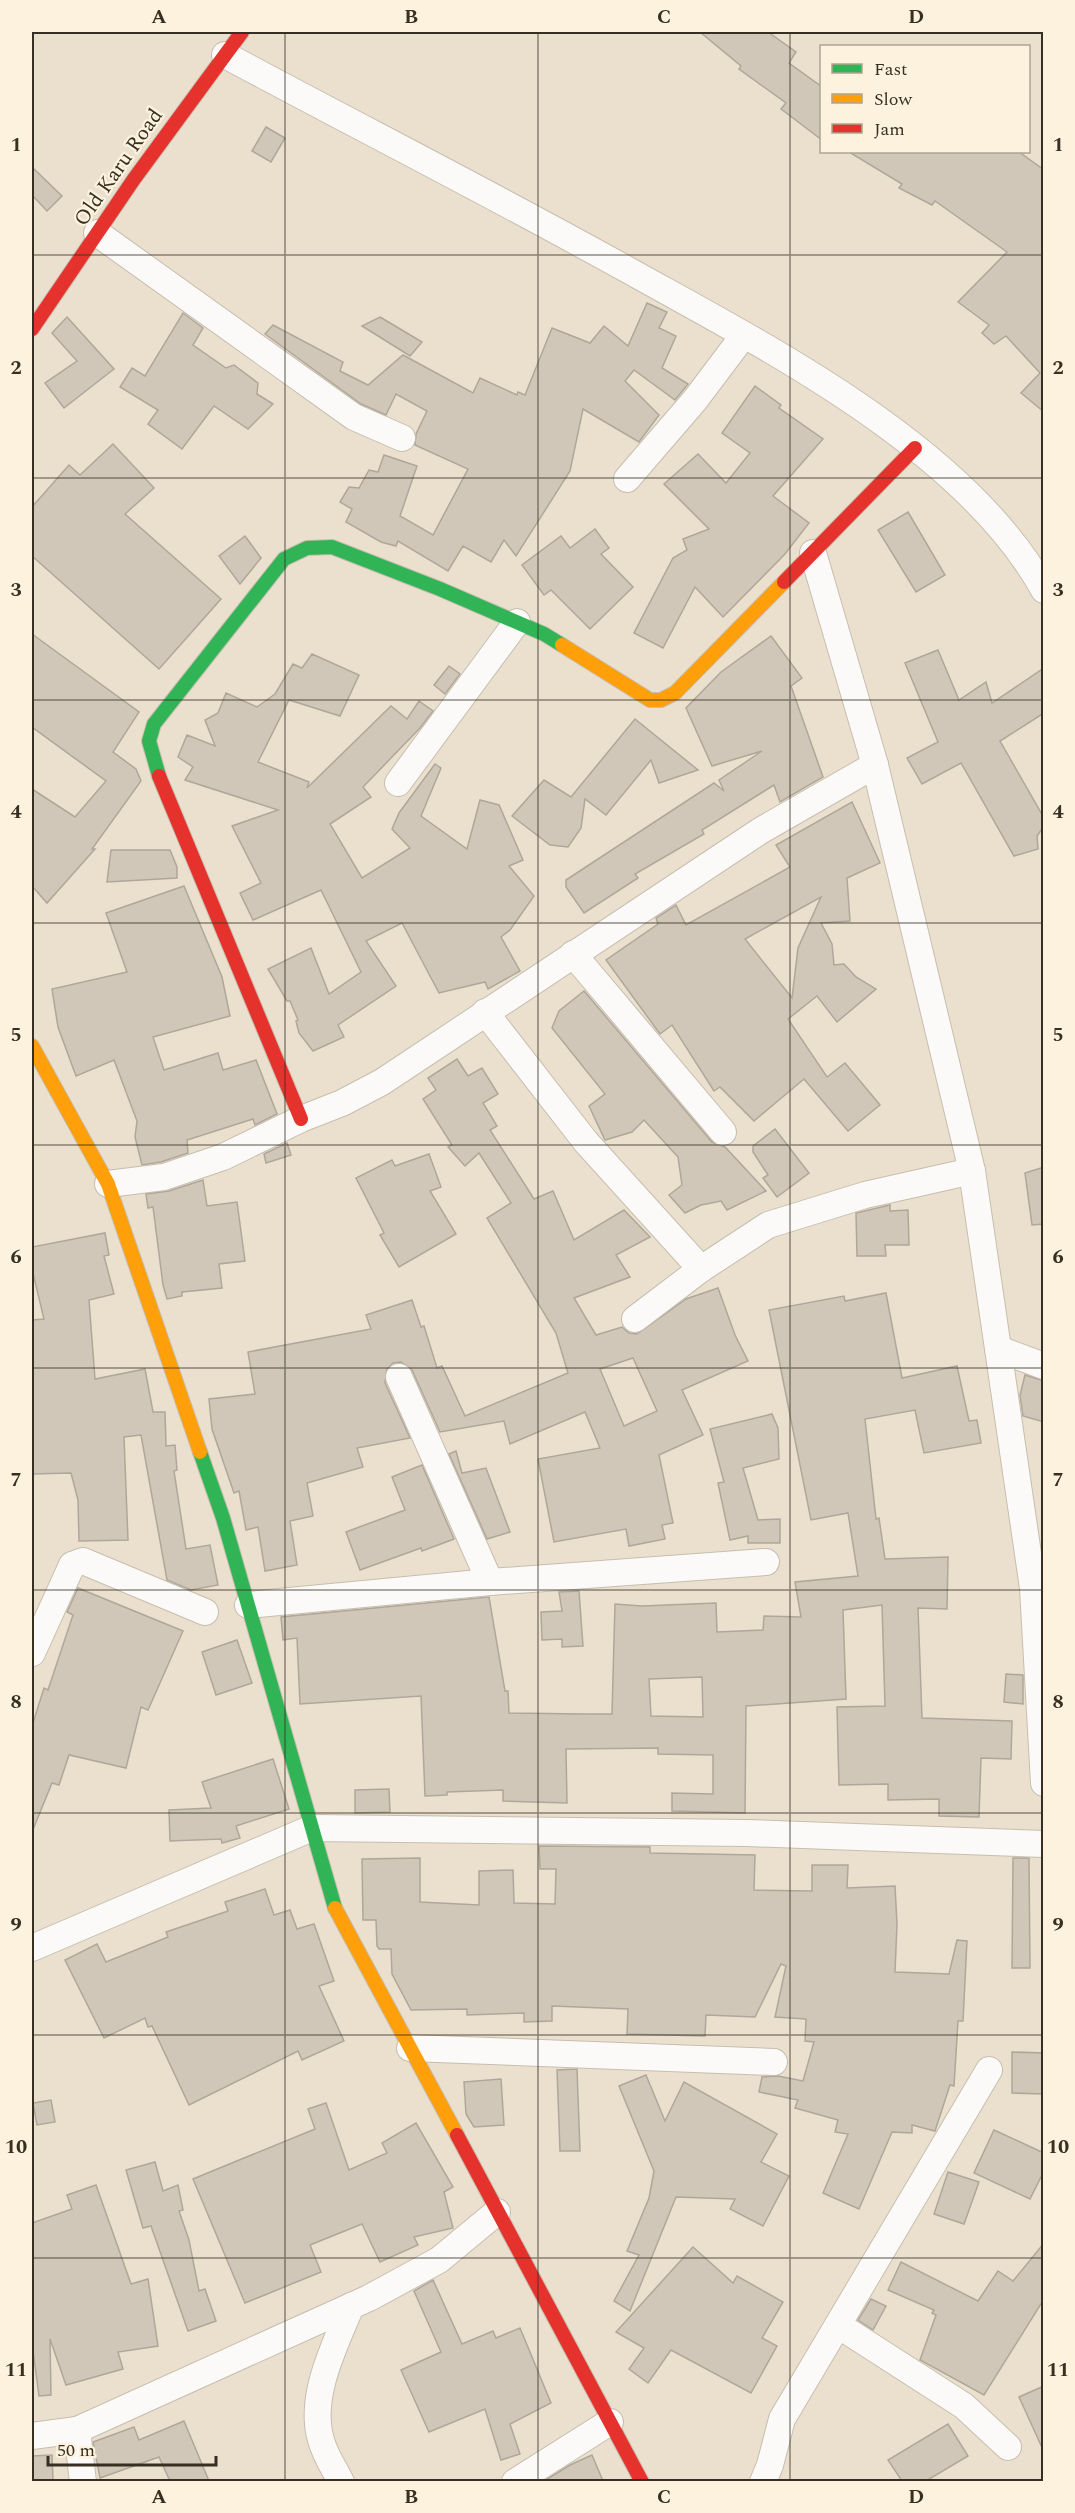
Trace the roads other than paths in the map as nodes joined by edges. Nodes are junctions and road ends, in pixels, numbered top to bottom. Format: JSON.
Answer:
{"nodes":[{"id":1,"x":242,"y":32,"type":"edge"},
{"id":2,"x":225,"y":55,"type":"junction"},
{"id":3,"x":97,"y":233,"type":"junction"},
{"id":4,"x":32,"y":329,"type":"edge"},
{"id":5,"x":744,"y":335,"type":"junction"},
{"id":6,"x":402,"y":438,"type":"dead end"},
{"id":7,"x":915,"y":448,"type":"junction"},
{"id":8,"x":627,"y":479,"type":"dead end"},
{"id":9,"x":813,"y":553,"type":"junction"},
{"id":10,"x":1044,"y":590,"type":"edge"},
{"id":11,"x":518,"y":622,"type":"junction"},
{"id":12,"x":875,"y":765,"type":"junction"},
{"id":13,"x":398,"y":783,"type":"dead end"},
{"id":14,"x":573,"y":954,"type":"junction"},
{"id":15,"x":484,"y":1012,"type":"junction"},
{"id":16,"x":32,"y":1046,"type":"edge"},
{"id":17,"x":301,"y":1119,"type":"junction"},
{"id":18,"x":723,"y":1132,"type":"dead end"},
{"id":19,"x":972,"y":1171,"type":"junction"},
{"id":20,"x":108,"y":1184,"type":"junction"},
{"id":21,"x":701,"y":1269,"type":"junction"},
{"id":22,"x":635,"y":1319,"type":"dead end"},
{"id":23,"x":998,"y":1349,"type":"junction"},
{"id":24,"x":1044,"y":1366,"type":"edge"},
{"id":25,"x":399,"y":1377,"type":"dead end"},
{"id":26,"x":766,"y":1562,"type":"dead end"},
{"id":27,"x":490,"y":1582,"type":"junction"},
{"id":28,"x":248,"y":1605,"type":"junction"},
{"id":29,"x":205,"y":1612,"type":"dead end"},
{"id":30,"x":32,"y":1653,"type":"edge"},
{"id":31,"x":1044,"y":1783,"type":"edge"},
{"id":32,"x":312,"y":1828,"type":"junction"},
{"id":33,"x":1044,"y":1844,"type":"edge"},
{"id":34,"x":32,"y":1948,"type":"edge"},
{"id":35,"x":410,"y":2048,"type":"junction"},
{"id":36,"x":774,"y":2062,"type":"dead end"},
{"id":37,"x":989,"y":2070,"type":"dead end"},
{"id":38,"x":497,"y":2212,"type":"junction"},
{"id":39,"x":351,"y":2306,"type":"junction"},
{"id":40,"x":838,"y":2325,"type":"junction"},
{"id":41,"x":610,"y":2422,"type":"junction"},
{"id":42,"x":77,"y":2430,"type":"junction"},
{"id":43,"x":32,"y":2436,"type":"edge"},
{"id":44,"x":1008,"y":2447,"type":"dead end"},
{"id":45,"x":83,"y":2481,"type":"edge"},
{"id":46,"x":341,"y":2481,"type":"edge"},
{"id":47,"x":515,"y":2481,"type":"edge"},
{"id":48,"x":642,"y":2481,"type":"edge"},
{"id":49,"x":765,"y":2481,"type":"edge"}],
"edges":[{"from":1,"to":2,"type":"street","name":"Old Karu Road"},
{"from":2,"to":3,"type":"street","name":"Old Karu Road"},
{"from":2,"to":5,"type":"street"},
{"from":3,"to":4,"type":"street","name":"Old Karu Road"},
{"from":3,"to":6,"type":"street"},
{"from":5,"to":7,"type":"street"},
{"from":5,"to":8,"type":"street"},
{"from":7,"to":9,"type":"street"},
{"from":7,"to":10,"type":"street"},
{"from":9,"to":11,"type":"street"},
{"from":9,"to":12,"type":"street"},
{"from":11,"to":13,"type":"street"},
{"from":11,"to":17,"type":"street"},
{"from":12,"to":14,"type":"street"},
{"from":12,"to":19,"type":"street"},
{"from":14,"to":15,"type":"street"},
{"from":14,"to":18,"type":"street"},
{"from":15,"to":17,"type":"street"},
{"from":15,"to":21,"type":"street"},
{"from":16,"to":20,"type":"street"},
{"from":17,"to":20,"type":"street"},
{"from":19,"to":21,"type":"street"},
{"from":19,"to":23,"type":"street"},
{"from":20,"to":28,"type":"street"},
{"from":21,"to":22,"type":"street"},
{"from":23,"to":24,"type":"street"},
{"from":23,"to":31,"type":"street"},
{"from":25,"to":27,"type":"street"},
{"from":26,"to":27,"type":"street"},
{"from":27,"to":28,"type":"street"},
{"from":28,"to":32,"type":"street"},
{"from":29,"to":30,"type":"street"},
{"from":32,"to":33,"type":"street"},
{"from":32,"to":34,"type":"street"},
{"from":32,"to":35,"type":"street"},
{"from":35,"to":36,"type":"street"},
{"from":35,"to":38,"type":"street"},
{"from":37,"to":40,"type":"street"},
{"from":38,"to":39,"type":"street"},
{"from":38,"to":41,"type":"street"},
{"from":39,"to":42,"type":"street"},
{"from":39,"to":46,"type":"street"},
{"from":40,"to":44,"type":"street"},
{"from":40,"to":49,"type":"street"},
{"from":41,"to":47,"type":"street"},
{"from":41,"to":48,"type":"street"},
{"from":42,"to":43,"type":"street"},
{"from":42,"to":45,"type":"street"}]}
